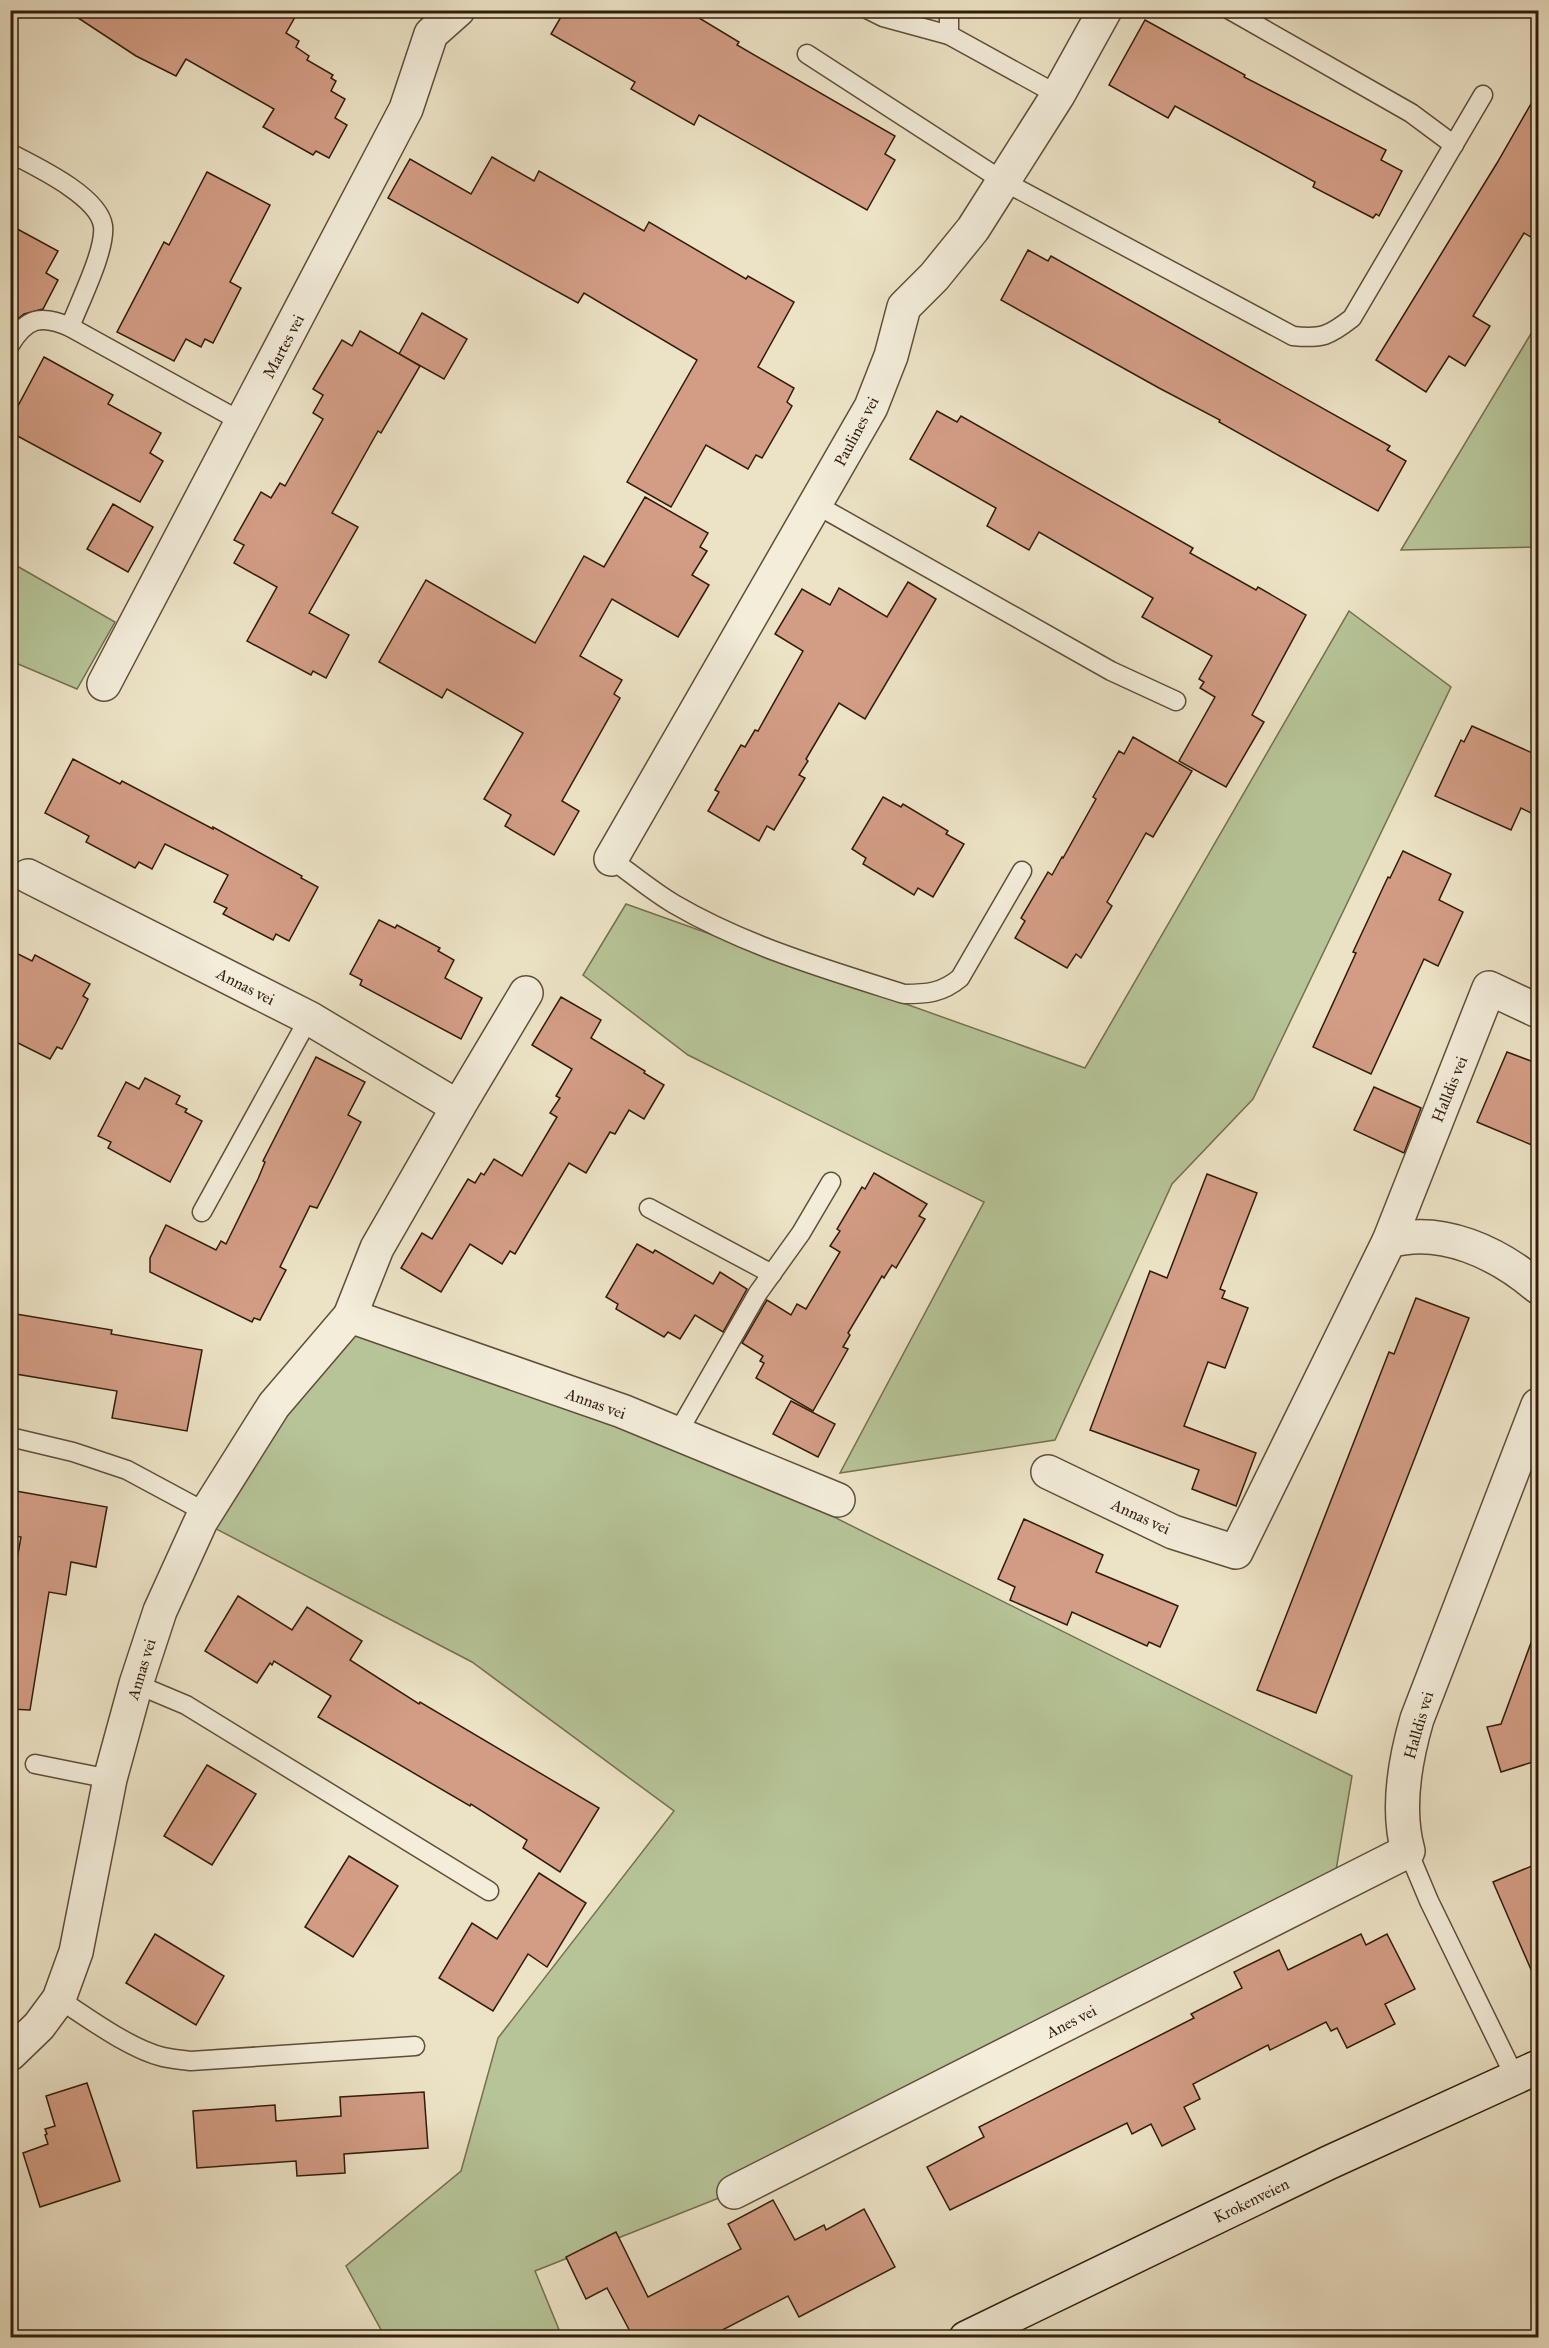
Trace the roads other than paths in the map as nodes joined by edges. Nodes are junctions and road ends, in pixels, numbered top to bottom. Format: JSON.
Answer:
{"nodes":[{"id":1,"x":458,"y":10,"type":"edge"},
{"id":2,"x":869,"y":10,"type":"edge"},
{"id":3,"x":949,"y":10,"type":"edge"},
{"id":4,"x":1105,"y":10,"type":"edge"},
{"id":5,"x":1230,"y":10,"type":"edge"},
{"id":6,"x":949,"y":35,"type":"junction"},
{"id":7,"x":807,"y":54,"type":"dead end"},
{"id":8,"x":1058,"y":95,"type":"junction"},
{"id":9,"x":1483,"y":95,"type":"dead end"},
{"id":10,"x":1454,"y":145,"type":"junction"},
{"id":11,"x":12,"y":157,"type":"edge"},
{"id":12,"x":1003,"y":181,"type":"junction"},
{"id":13,"x":70,"y":327,"type":"junction"},
{"id":14,"x":10,"y":345,"type":"edge"},
{"id":15,"x":242,"y":423,"type":"junction"},
{"id":16,"x":815,"y":504,"type":"junction"},
{"id":17,"x":104,"y":684,"type":"dead end"},
{"id":18,"x":1176,"y":701,"type":"dead end"},
{"id":19,"x":611,"y":859,"type":"joint"},
{"id":20,"x":1022,"y":871,"type":"dead end"},
{"id":21,"x":28,"y":876,"type":"dead end"},
{"id":22,"x":526,"y":993,"type":"dead end"},
{"id":23,"x":1539,"y":1011,"type":"edge"},
{"id":24,"x":309,"y":1018,"type":"junction"},
{"id":25,"x":458,"y":1107,"type":"junction"},
{"id":26,"x":831,"y":1182,"type":"dead end"},
{"id":27,"x":649,"y":1208,"type":"dead end"},
{"id":28,"x":202,"y":1212,"type":"dead end"},
{"id":29,"x":1389,"y":1241,"type":"junction"},
{"id":30,"x":772,"y":1274,"type":"junction"},
{"id":31,"x":1539,"y":1287,"type":"edge"},
{"id":32,"x":350,"y":1316,"type":"junction"},
{"id":33,"x":1539,"y":1405,"type":"edge"},
{"id":34,"x":677,"y":1434,"type":"junction"},
{"id":35,"x":10,"y":1437,"type":"edge"},
{"id":36,"x":1048,"y":1472,"type":"dead end"},
{"id":37,"x":838,"y":1500,"type":"dead end"},
{"id":38,"x":207,"y":1513,"type":"junction"},
{"id":39,"x":1236,"y":1552,"type":"joint"},
{"id":40,"x":136,"y":1684,"type":"junction"},
{"id":41,"x":35,"y":1764,"type":"dead end"},
{"id":42,"x":110,"y":1779,"type":"junction"},
{"id":43,"x":1408,"y":1851,"type":"junction"},
{"id":44,"x":489,"y":1891,"type":"dead end"},
{"id":45,"x":59,"y":1999,"type":"junction"},
{"id":46,"x":415,"y":2046,"type":"dead end"},
{"id":47,"x":10,"y":2054,"type":"edge"},
{"id":48,"x":1527,"y":2072,"type":"edge"},
{"id":49,"x":734,"y":2192,"type":"dead end"},
{"id":50,"x":966,"y":2337,"type":"edge"}],
"edges":[{"from":1,"to":15,"type":"street","name":"Martes vei"},
{"from":2,"to":6,"type":"lane"},
{"from":3,"to":6,"type":"lane"},
{"from":4,"to":8,"type":"street","name":"Paulines vei"},
{"from":5,"to":10,"type":"lane"},
{"from":6,"to":8,"type":"lane"},
{"from":7,"to":12,"type":"lane"},
{"from":8,"to":12,"type":"street","name":"Paulines vei"},
{"from":9,"to":10,"type":"lane"},
{"from":10,"to":12,"type":"lane"},
{"from":11,"to":13,"type":"lane"},
{"from":12,"to":16,"type":"street","name":"Paulines vei"},
{"from":13,"to":14,"type":"lane"},
{"from":13,"to":15,"type":"lane"},
{"from":15,"to":17,"type":"street","name":"Martes vei"},
{"from":16,"to":18,"type":"lane"},
{"from":16,"to":19,"type":"street","name":"Paulines vei"},
{"from":19,"to":20,"type":"lane"},
{"from":21,"to":24,"type":"street","name":"Annas vei"},
{"from":22,"to":25,"type":"street","name":"Annas vei"},
{"from":23,"to":29,"type":"street","name":"Halldis vei"},
{"from":24,"to":25,"type":"street","name":"Annas vei"},
{"from":24,"to":28,"type":"lane"},
{"from":25,"to":32,"type":"street","name":"Annas vei"},
{"from":26,"to":30,"type":"lane"},
{"from":27,"to":30,"type":"lane"},
{"from":29,"to":31,"type":"street"},
{"from":29,"to":39,"type":"street","name":"Halldis vei"},
{"from":30,"to":34,"type":"lane"},
{"from":32,"to":34,"type":"street","name":"Annas vei"},
{"from":32,"to":38,"type":"street","name":"Annas vei"},
{"from":33,"to":43,"type":"street","name":"Halldis vei"},
{"from":34,"to":37,"type":"street","name":"Annas vei"},
{"from":35,"to":38,"type":"lane"},
{"from":36,"to":39,"type":"street","name":"Annas vei"},
{"from":38,"to":40,"type":"street","name":"Annas vei"},
{"from":40,"to":42,"type":"street","name":"Annas vei"},
{"from":40,"to":44,"type":"lane"},
{"from":41,"to":42,"type":"lane"},
{"from":42,"to":45,"type":"street","name":"Annas vei"},
{"from":43,"to":48,"type":"lane","name":"Halldis vei"},
{"from":43,"to":49,"type":"street","name":"Anes vei"},
{"from":45,"to":46,"type":"lane"},
{"from":45,"to":47,"type":"street","name":"Annas vei"},
{"from":48,"to":50,"type":"street","name":"Krokenveien"}]}
